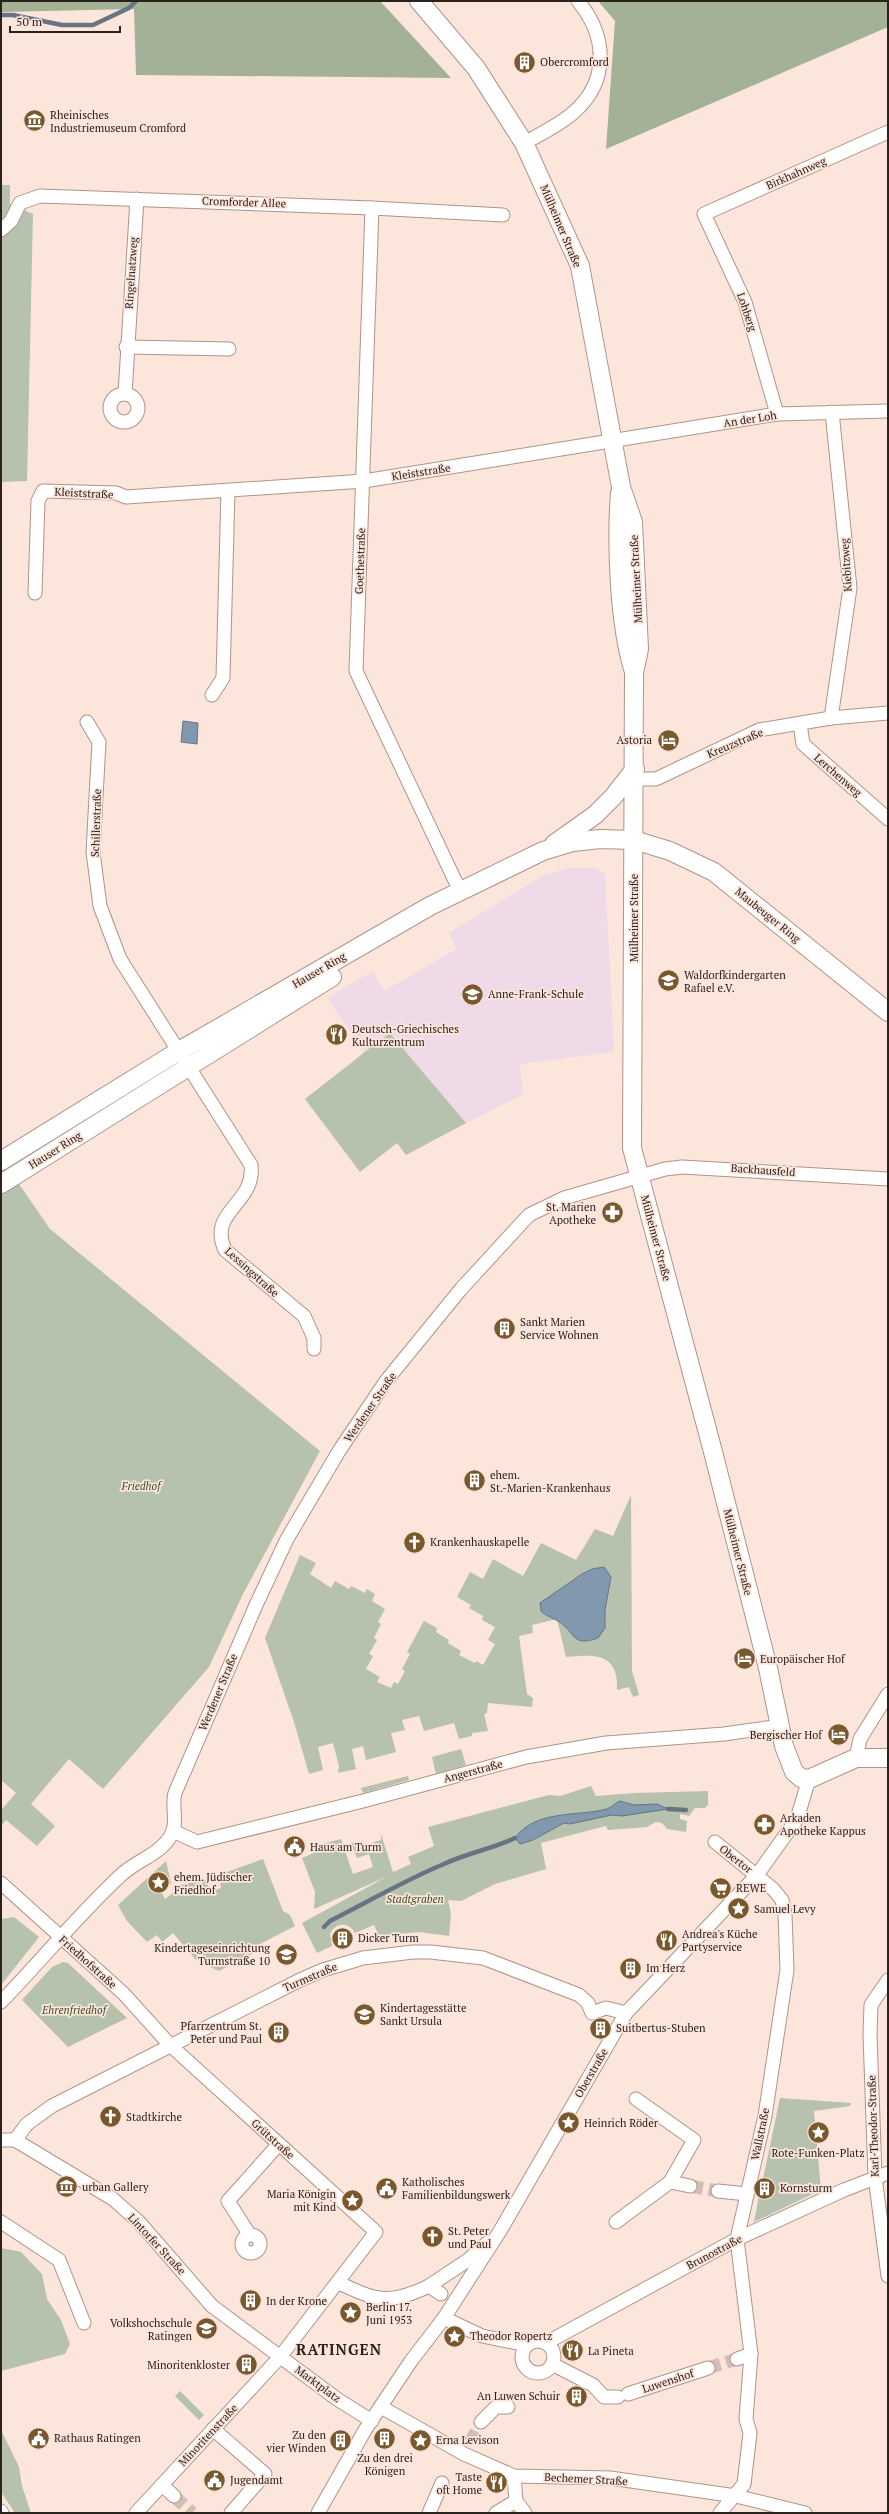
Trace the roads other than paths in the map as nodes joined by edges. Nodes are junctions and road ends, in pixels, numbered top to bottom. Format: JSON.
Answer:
{"nodes":[{"id":1,"x":419,"y":1,"type":"edge"},
{"id":2,"x":578,"y":1,"type":"edge"},
{"id":3,"x":888,"y":132,"type":"edge"},
{"id":4,"x":524,"y":144,"type":"junction"},
{"id":5,"x":137,"y":199,"type":"junction"},
{"id":6,"x":372,"y":208,"type":"junction"},
{"id":7,"x":704,"y":214,"type":"joint"},
{"id":8,"x":503,"y":215,"type":"dead end"},
{"id":9,"x":1,"y":230,"type":"edge"},
{"id":10,"x":126,"y":347,"type":"junction"},
{"id":11,"x":229,"y":350,"type":"dead end"},
{"id":12,"x":125,"y":394,"type":"dead end"},
{"id":13,"x":888,"y":411,"type":"edge"},
{"id":14,"x":832,"y":412,"type":"junction"},
{"id":15,"x":777,"y":414,"type":"junction"},
{"id":16,"x":612,"y":441,"type":"junction"},
{"id":17,"x":364,"y":481,"type":"junction"},
{"id":18,"x":228,"y":491,"type":"junction"},
{"id":19,"x":35,"y":593,"type":"dead end"},
{"id":20,"x":212,"y":695,"type":"dead end"},
{"id":21,"x":888,"y":714,"type":"edge"},
{"id":22,"x":831,"y":718,"type":"junction"},
{"id":23,"x":87,"y":722,"type":"dead end"},
{"id":24,"x":800,"y":724,"type":"junction"},
{"id":25,"x":634,"y":774,"type":"junction"},
{"id":26,"x":888,"y":819,"type":"edge"},
{"id":27,"x":634,"y":840,"type":"junction"},
{"id":28,"x":543,"y":851,"type":"junction"},
{"id":29,"x":460,"y":891,"type":"junction"},
{"id":30,"x":888,"y":1012,"type":"edge"},
{"id":31,"x":179,"y":1051,"type":"junction"},
{"id":32,"x":190,"y":1066,"type":"junction"},
{"id":33,"x":1,"y":1161,"type":"edge"},
{"id":34,"x":640,"y":1176,"type":"junction"},
{"id":35,"x":888,"y":1179,"type":"edge"},
{"id":36,"x":1,"y":1184,"type":"edge"},
{"id":37,"x":461,"y":1289,"type":"junction"},
{"id":38,"x":458,"y":1309,"type":"dead end"},
{"id":39,"x":314,"y":1349,"type":"dead end"},
{"id":40,"x":888,"y":1694,"type":"edge"},
{"id":41,"x":780,"y":1726,"type":"junction"},
{"id":42,"x":856,"y":1758,"type":"junction"},
{"id":43,"x":888,"y":1758,"type":"edge"},
{"id":44,"x":808,"y":1779,"type":"junction"},
{"id":45,"x":174,"y":1831,"type":"junction"},
{"id":46,"x":715,"y":1842,"type":"dead end"},
{"id":47,"x":757,"y":1875,"type":"junction"},
{"id":48,"x":1,"y":1883,"type":"edge"},
{"id":49,"x":62,"y":1938,"type":"junction"},
{"id":50,"x":888,"y":1980,"type":"edge"},
{"id":51,"x":1,"y":2002,"type":"edge"},
{"id":52,"x":626,"y":2013,"type":"junction"},
{"id":53,"x":170,"y":2046,"type":"junction"},
{"id":54,"x":636,"y":2099,"type":"dead end"},
{"id":55,"x":5,"y":2143,"type":"edge"},
{"id":56,"x":278,"y":2145,"type":"junction"},
{"id":57,"x":888,"y":2173,"type":"edge"},
{"id":58,"x":875,"y":2178,"type":"junction"},
{"id":59,"x":670,"y":2182,"type":"junction"},
{"id":60,"x":690,"y":2186,"type":"tunnel mouth"},
{"id":61,"x":718,"y":2191,"type":"tunnel mouth"},
{"id":62,"x":747,"y":2194,"type":"junction"},
{"id":63,"x":1,"y":2222,"type":"edge"},
{"id":64,"x":616,"y":2222,"type":"dead end"},
{"id":65,"x":500,"y":2231,"type":"junction"},
{"id":66,"x":249,"y":2234,"type":"dead end"},
{"id":67,"x":737,"y":2239,"type":"junction"},
{"id":68,"x":888,"y":2276,"type":"edge"},
{"id":69,"x":338,"y":2283,"type":"junction"},
{"id":70,"x":429,"y":2286,"type":"junction"},
{"id":71,"x":448,"y":2303,"type":"junction"},
{"id":72,"x":84,"y":2323,"type":"dead end"},
{"id":73,"x":546,"y":2343,"type":"junction"},
{"id":74,"x":527,"y":2345,"type":"junction"},
{"id":75,"x":751,"y":2354,"type":"junction"},
{"id":76,"x":280,"y":2357,"type":"junction"},
{"id":77,"x":737,"y":2359,"type":"tunnel mouth"},
{"id":78,"x":552,"y":2364,"type":"junction"},
{"id":79,"x":708,"y":2368,"type":"tunnel mouth"},
{"id":80,"x":381,"y":2407,"type":"junction"},
{"id":81,"x":508,"y":2407,"type":"dead end"},
{"id":82,"x":372,"y":2421,"type":"junction"},
{"id":83,"x":481,"y":2422,"type":"tunnel mouth"},
{"id":84,"x":213,"y":2429,"type":"junction"},
{"id":85,"x":514,"y":2476,"type":"junction"},
{"id":86,"x":442,"y":2483,"type":"dead end"},
{"id":87,"x":162,"y":2485,"type":"junction"},
{"id":88,"x":174,"y":2496,"type":"tunnel mouth"},
{"id":89,"x":736,"y":2496,"type":"junction"},
{"id":90,"x":516,"y":2501,"type":"junction"},
{"id":91,"x":136,"y":2513,"type":"edge"},
{"id":92,"x":231,"y":2513,"type":"edge"},
{"id":93,"x":318,"y":2513,"type":"edge"},
{"id":94,"x":429,"y":2513,"type":"edge"},
{"id":95,"x":496,"y":2513,"type":"edge"},
{"id":96,"x":525,"y":2513,"type":"edge"},
{"id":97,"x":720,"y":2513,"type":"edge"},
{"id":98,"x":805,"y":2513,"type":"edge"}],
"edges":[{"from":1,"to":4,"type":"main road","name":"Mülheimer Straße"},
{"from":2,"to":4,"type":"street"},
{"from":3,"to":7,"type":"street","name":"Birkhahnweg"},
{"from":4,"to":16,"type":"main road","name":"Mülheimer Straße"},
{"from":5,"to":6,"type":"street","name":"Cromforder Allee"},
{"from":5,"to":9,"type":"street","name":"Cromforder Allee"},
{"from":5,"to":10,"type":"street","name":"Ringelnatzweg"},
{"from":6,"to":8,"type":"street","name":"Cromforder Allee"},
{"from":6,"to":17,"type":"street","name":"Goethestraße"},
{"from":7,"to":15,"type":"street","name":"Lohberg"},
{"from":10,"to":11,"type":"street"},
{"from":10,"to":12,"type":"street","name":"Ringelnatzweg"},
{"from":13,"to":14,"type":"street","name":"An der Loh"},
{"from":14,"to":15,"type":"street","name":"An der Loh"},
{"from":14,"to":22,"type":"street","name":"Kiebitzweg"},
{"from":15,"to":16,"type":"street","name":"An der Loh"},
{"from":16,"to":17,"type":"street","name":"Kleiststraße"},
{"from":16,"to":25,"type":"main road","name":"Mülheimer Straße"},
{"from":17,"to":18,"type":"street","name":"Kleiststraße"},
{"from":17,"to":29,"type":"street","name":"Goethestraße"},
{"from":18,"to":19,"type":"street","name":"Kleiststraße"},
{"from":18,"to":20,"type":"street"},
{"from":21,"to":22,"type":"street","name":"Kreuzstraße"},
{"from":22,"to":24,"type":"street","name":"Kreuzstraße"},
{"from":23,"to":31,"type":"street","name":"Schillerstraße"},
{"from":24,"to":25,"type":"street","name":"Kreuzstraße"},
{"from":24,"to":26,"type":"street","name":"Lerchenweg"},
{"from":25,"to":27,"type":"main road","name":"Mülheimer Straße"},
{"from":25,"to":28,"type":"main road","name":"Hauser Ring"},
{"from":27,"to":28,"type":"main road","name":"Hauser Ring"},
{"from":27,"to":30,"type":"main road","name":"Maubeuger Ring"},
{"from":27,"to":34,"type":"main road","name":"Mülheimer Straße"},
{"from":28,"to":29,"type":"main road","name":"Hauser Ring"},
{"from":29,"to":31,"type":"main road","name":"Hauser Ring"},
{"from":29,"to":32,"type":"main road","name":"Hauser Ring"},
{"from":31,"to":32,"type":"street"},
{"from":31,"to":33,"type":"main road","name":"Hauser Ring"},
{"from":32,"to":36,"type":"main road","name":"Hauser Ring"},
{"from":32,"to":39,"type":"street","name":"Lessingstraße"},
{"from":34,"to":35,"type":"street","name":"Backhausfeld"},
{"from":34,"to":37,"type":"street","name":"Werdener Straße"},
{"from":34,"to":41,"type":"main road","name":"Mülheimer Straße"},
{"from":37,"to":38,"type":"street"},
{"from":37,"to":45,"type":"street","name":"Werdener Straße"},
{"from":40,"to":42,"type":"street"},
{"from":41,"to":44,"type":"main road","name":"Mülheimer Straße"},
{"from":41,"to":45,"type":"street","name":"Angerstraße"},
{"from":42,"to":43,"type":"main road"},
{"from":42,"to":44,"type":"main road"},
{"from":44,"to":47,"type":"street","name":"Oberstraße"},
{"from":45,"to":49,"type":"street"},
{"from":46,"to":47,"type":"street","name":"Obertor"},
{"from":47,"to":52,"type":"street","name":"Oberstraße"},
{"from":47,"to":62,"type":"street","name":"Wallstraße"},
{"from":48,"to":49,"type":"street","name":"Friedhofstraße"},
{"from":49,"to":51,"type":"street"},
{"from":49,"to":53,"type":"street","name":"Friedhofstraße"},
{"from":50,"to":58,"type":"street","name":"Karl-Theodor-Straße"},
{"from":52,"to":53,"type":"street","name":"Turmstraße"},
{"from":52,"to":65,"type":"street","name":"Oberstraße"},
{"from":53,"to":55,"type":"street","name":"Turmstraße"},
{"from":53,"to":56,"type":"street","name":"Grütstraße"},
{"from":54,"to":59,"type":"street"},
{"from":55,"to":76,"type":"street","name":"Lintorfer Straße"},
{"from":56,"to":66,"type":"street"},
{"from":56,"to":69,"type":"street","name":"Grütstraße"},
{"from":57,"to":58,"type":"street","name":"Brunostraße"},
{"from":58,"to":67,"type":"street","name":"Brunostraße"},
{"from":58,"to":68,"type":"street","name":"Karl-Theodor-Straße"},
{"from":59,"to":60,"type":"street"},
{"from":59,"to":64,"type":"street"},
{"from":61,"to":62,"type":"street"},
{"from":62,"to":67,"type":"street","name":"Wallstraße"},
{"from":63,"to":72,"type":"street"},
{"from":65,"to":70,"type":"street"},
{"from":65,"to":71,"type":"street","name":"Oberstraße"},
{"from":67,"to":73,"type":"street","name":"Brunostraße"},
{"from":67,"to":75,"type":"street","name":"Wallstraße"},
{"from":69,"to":70,"type":"street"},
{"from":69,"to":76,"type":"street"},
{"from":70,"to":71,"type":"street"},
{"from":71,"to":74,"type":"street"},
{"from":71,"to":80,"type":"street"},
{"from":73,"to":74,"type":"street"},
{"from":73,"to":78,"type":"street"},
{"from":74,"to":78,"type":"street"},
{"from":75,"to":77,"type":"street"},
{"from":75,"to":89,"type":"street","name":"Wallstraße"},
{"from":76,"to":82,"type":"street","name":"Marktplatz"},
{"from":76,"to":84,"type":"street","name":"Minoritenstraße"},
{"from":78,"to":79,"type":"street","name":"Luwenshof"},
{"from":80,"to":82,"type":"street"},
{"from":80,"to":85,"type":"street","name":"Bechemer Straße"},
{"from":81,"to":83,"type":"street"},
{"from":82,"to":93,"type":"street"},
{"from":84,"to":87,"type":"street","name":"Minoritenstraße"},
{"from":84,"to":92,"type":"street"},
{"from":85,"to":89,"type":"street","name":"Bechemer Straße"},
{"from":85,"to":90,"type":"street"},
{"from":86,"to":94,"type":"street"},
{"from":87,"to":88,"type":"street"},
{"from":87,"to":91,"type":"street","name":"Minoritenstraße"},
{"from":89,"to":97,"type":"street","name":"Wallstraße"},
{"from":89,"to":98,"type":"street","name":"Bechemer Straße"},
{"from":90,"to":95,"type":"street"},
{"from":90,"to":96,"type":"street"}]}
